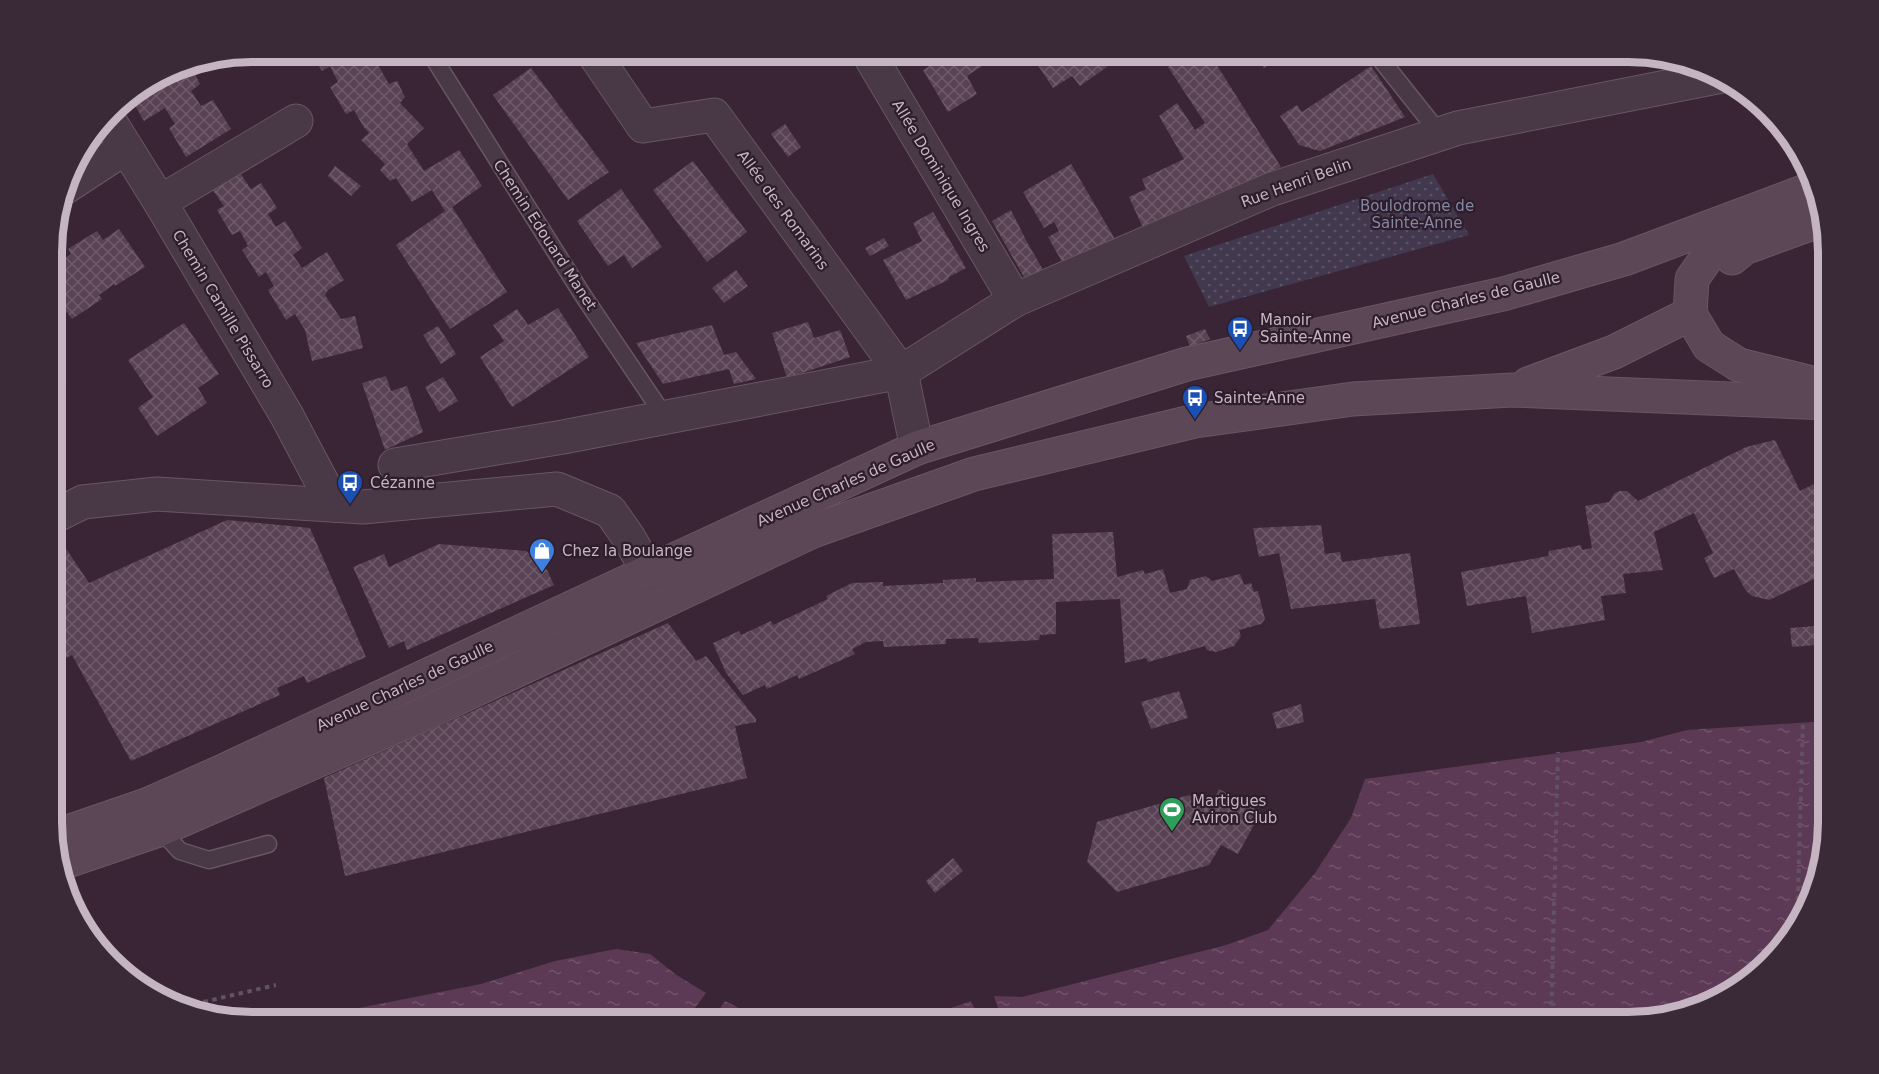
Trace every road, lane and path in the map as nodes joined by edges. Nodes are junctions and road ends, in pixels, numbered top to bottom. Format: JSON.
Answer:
{"nodes":[{"id":1,"x":436,"y":62,"type":"edge"},
{"id":2,"x":599,"y":62,"type":"edge"},
{"id":3,"x":874,"y":62,"type":"edge"},
{"id":4,"x":1383,"y":62,"type":"edge"},
{"id":5,"x":1706,"y":79,"type":"edge"},
{"id":6,"x":296,"y":121,"type":"dead end"},
{"id":7,"x":111,"y":124,"type":"edge"},
{"id":8,"x":1440,"y":134,"type":"junction"},
{"id":9,"x":125,"y":148,"type":"junction"},
{"id":10,"x":76,"y":180,"type":"edge"},
{"id":11,"x":1807,"y":191,"type":"edge"},
{"id":12,"x":160,"y":202,"type":"junction"},
{"id":13,"x":1812,"y":207,"type":"edge"},
{"id":14,"x":1815,"y":222,"type":"edge"},
{"id":15,"x":1015,"y":300,"type":"junction"},
{"id":16,"x":1690,"y":314,"type":"junction"},
{"id":17,"x":901,"y":372,"type":"junction"},
{"id":18,"x":1817,"y":384,"type":"edge"},
{"id":19,"x":1512,"y":390,"type":"junction"},
{"id":20,"x":1817,"y":403,"type":"edge"},
{"id":21,"x":665,"y":417,"type":"junction"},
{"id":22,"x":917,"y":448,"type":"junction"},
{"id":23,"x":394,"y":465,"type":"dead end"},
{"id":24,"x":334,"y":505,"type":"junction"},
{"id":25,"x":62,"y":513,"type":"edge"},
{"id":26,"x":648,"y":572,"type":"junction"},
{"id":27,"x":661,"y":603,"type":"junction"},
{"id":28,"x":1803,"y":723,"type":"dead end"},
{"id":29,"x":1558,"y":752,"type":"dead end"},
{"id":30,"x":154,"y":817,"type":"junction"},
{"id":31,"x":63,"y":835,"type":"edge"},
{"id":32,"x":268,"y":844,"type":"dead end"},
{"id":33,"x":66,"y":861,"type":"edge"},
{"id":34,"x":1798,"y":906,"type":"edge"},
{"id":35,"x":276,"y":985,"type":"dead end"},
{"id":36,"x":196,"y":1004,"type":"edge"},
{"id":37,"x":1551,"y":1012,"type":"edge"}],
"edges":[{"from":1,"to":21,"type":"lane","name":"Chemin Edouard Manet"},
{"from":2,"to":17,"type":"street","name":"Allée des Romarins"},
{"from":3,"to":15,"type":"street","name":"Allée Dominique Ingres"},
{"from":4,"to":8,"type":"lane"},
{"from":5,"to":8,"type":"street","name":"Rue Henri Belin"},
{"from":6,"to":12,"type":"street"},
{"from":7,"to":9,"type":"street","name":"Chemin Camille Pissarro"},
{"from":8,"to":15,"type":"street","name":"Rue Henri Belin"},
{"from":9,"to":10,"type":"street"},
{"from":9,"to":12,"type":"street","name":"Chemin Camille Pissarro"},
{"from":11,"to":22,"type":"main road","name":"Avenue Charles de Gaulle"},
{"from":12,"to":24,"type":"street","name":"Chemin Camille Pissarro"},
{"from":13,"to":16,"type":"main road"},
{"from":14,"to":16,"type":"main road"},
{"from":15,"to":17,"type":"street","name":"Rue Henri Belin"},
{"from":16,"to":18,"type":"main road"},
{"from":16,"to":19,"type":"main road"},
{"from":17,"to":21,"type":"street"},
{"from":17,"to":22,"type":"street","name":"Allée des Romarins"},
{"from":19,"to":20,"type":"main road","name":"Avenue Charles de Gaulle"},
{"from":19,"to":27,"type":"main road","name":"Avenue Charles de Gaulle"},
{"from":21,"to":23,"type":"street"},
{"from":22,"to":26,"type":"main road","name":"Avenue Charles de Gaulle"},
{"from":24,"to":25,"type":"street"},
{"from":24,"to":26,"type":"street"},
{"from":26,"to":27,"type":"street"},
{"from":26,"to":30,"type":"main road","name":"Avenue Charles de Gaulle"},
{"from":27,"to":30,"type":"main road","name":"Avenue Charles de Gaulle"},
{"from":28,"to":34,"type":"path"},
{"from":29,"to":37,"type":"path"},
{"from":30,"to":31,"type":"main road","name":"Avenue Charles de Gaulle"},
{"from":30,"to":32,"type":"lane"},
{"from":30,"to":33,"type":"main road","name":"Avenue Charles de Gaulle"},
{"from":35,"to":36,"type":"path"}]}
